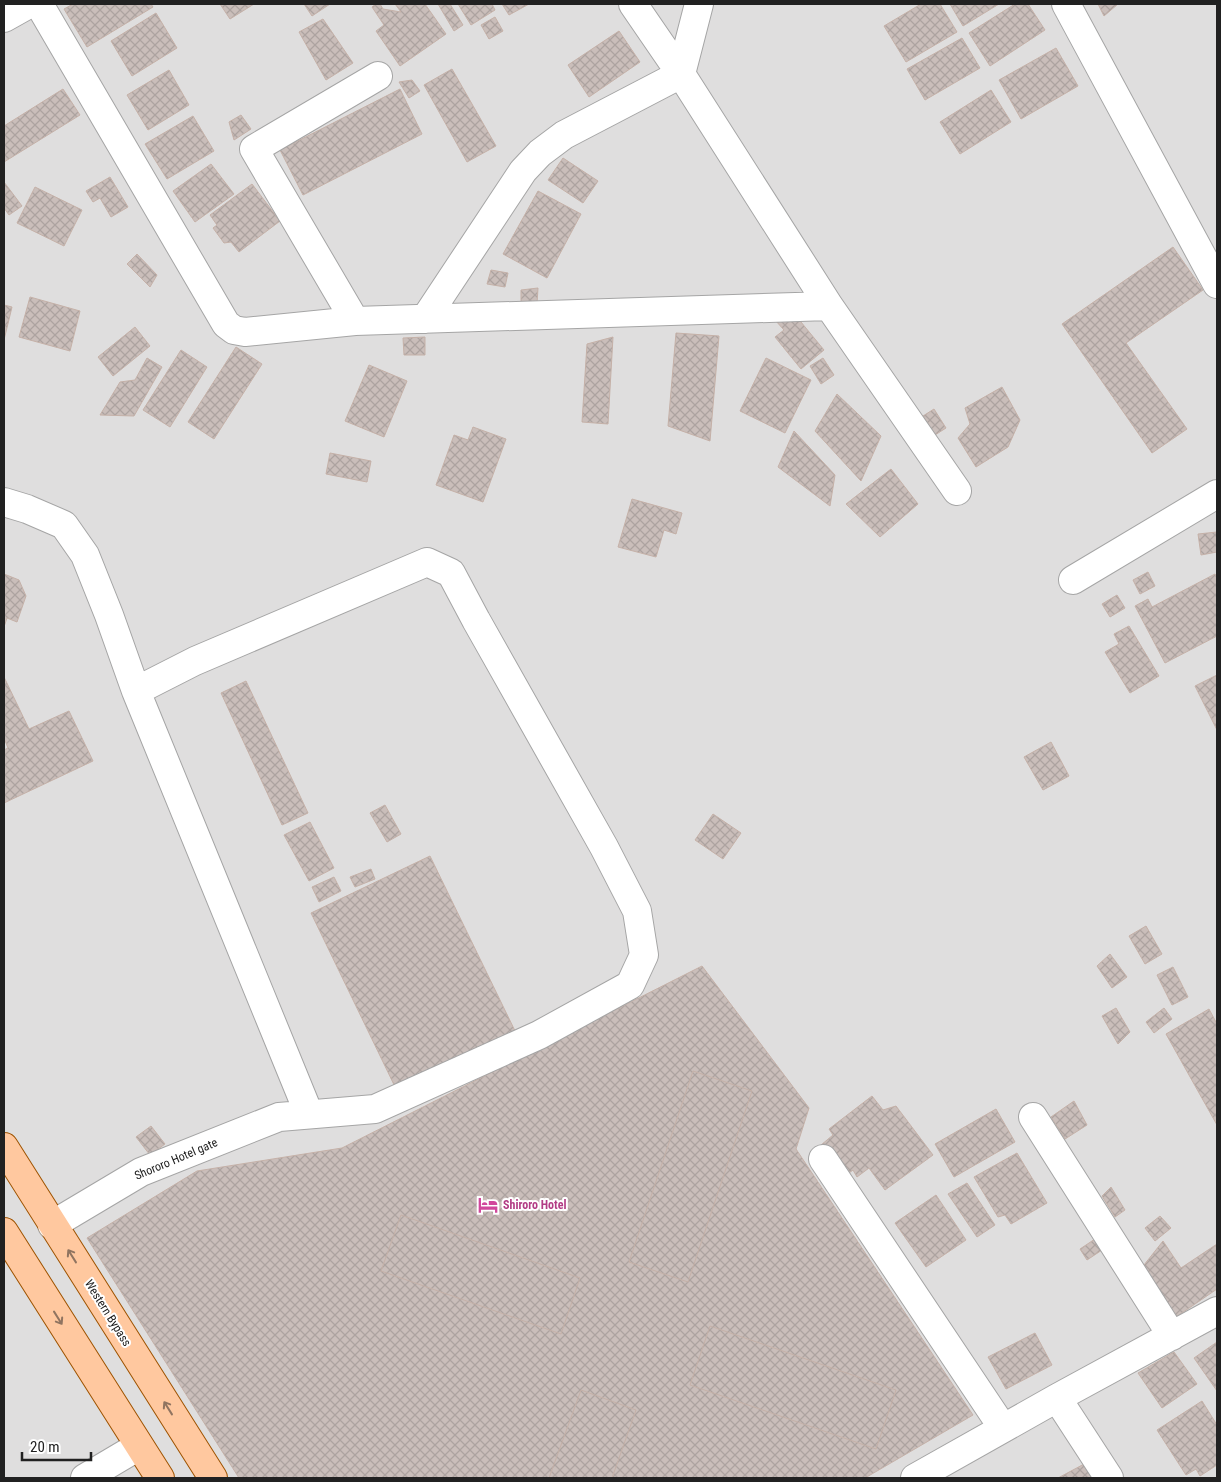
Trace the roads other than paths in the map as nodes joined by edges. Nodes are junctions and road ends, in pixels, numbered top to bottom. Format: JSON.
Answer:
{"nodes":[{"id":1,"x":29,"y":4,"type":"edge"},
{"id":2,"x":39,"y":4,"type":"edge"},
{"id":3,"x":633,"y":4,"type":"edge"},
{"id":4,"x":699,"y":4,"type":"edge"},
{"id":5,"x":1066,"y":4,"type":"edge"},
{"id":6,"x":4,"y":18,"type":"edge"},
{"id":7,"x":681,"y":74,"type":"junction"},
{"id":8,"x":378,"y":76,"type":"dead end"},
{"id":9,"x":1217,"y":284,"type":"edge"},
{"id":10,"x":829,"y":306,"type":"junction"},
{"id":11,"x":425,"y":319,"type":"junction"},
{"id":12,"x":356,"y":321,"type":"junction"},
{"id":13,"x":957,"y":491,"type":"dead end"},
{"id":14,"x":1217,"y":494,"type":"edge"},
{"id":15,"x":4,"y":502,"type":"edge"},
{"id":16,"x":1073,"y":580,"type":"dead end"},
{"id":17,"x":136,"y":691,"type":"junction"},
{"id":18,"x":309,"y":1114,"type":"junction"},
{"id":19,"x":1033,"y":1117,"type":"dead end"},
{"id":20,"x":4,"y":1147,"type":"edge"},
{"id":21,"x":823,"y":1159,"type":"dead end"},
{"id":22,"x":52,"y":1225,"type":"junction"},
{"id":23,"x":4,"y":1232,"type":"edge"},
{"id":24,"x":1217,"y":1311,"type":"edge"},
{"id":25,"x":1172,"y":1336,"type":"junction"},
{"id":26,"x":1057,"y":1398,"type":"junction"},
{"id":27,"x":1003,"y":1428,"type":"junction"},
{"id":28,"x":139,"y":1446,"type":"junction"},
{"id":29,"x":84,"y":1478,"type":"edge"},
{"id":30,"x":160,"y":1478,"type":"edge"},
{"id":31,"x":213,"y":1478,"type":"edge"},
{"id":32,"x":915,"y":1478,"type":"edge"},
{"id":33,"x":1109,"y":1478,"type":"edge"}],
"edges":[{"from":1,"to":6,"type":"street"},
{"from":2,"to":12,"type":"street"},
{"from":3,"to":7,"type":"street"},
{"from":4,"to":7,"type":"street"},
{"from":5,"to":9,"type":"street"},
{"from":7,"to":10,"type":"street"},
{"from":7,"to":11,"type":"street"},
{"from":8,"to":12,"type":"street"},
{"from":10,"to":11,"type":"street"},
{"from":10,"to":13,"type":"street"},
{"from":11,"to":12,"type":"street"},
{"from":14,"to":16,"type":"street"},
{"from":15,"to":17,"type":"street"},
{"from":17,"to":18,"type":"street"},
{"from":17,"to":18,"type":"street","name":"Shororo Hotel gate"},
{"from":18,"to":22,"type":"street","name":"Shororo Hotel gate"},
{"from":19,"to":25,"type":"street"},
{"from":20,"to":22,"type":"main road","name":"Western Bypass"},
{"from":21,"to":27,"type":"street"},
{"from":31,"to":22,"type":"main road","name":"Western Bypass","one_way":true},
{"from":23,"to":28,"type":"main road","one_way":true},
{"from":24,"to":25,"type":"street"},
{"from":25,"to":26,"type":"street"},
{"from":26,"to":27,"type":"street"},
{"from":26,"to":33,"type":"street"},
{"from":27,"to":32,"type":"street"},
{"from":28,"to":29,"type":"street"},
{"from":28,"to":30,"type":"main road"}]}
